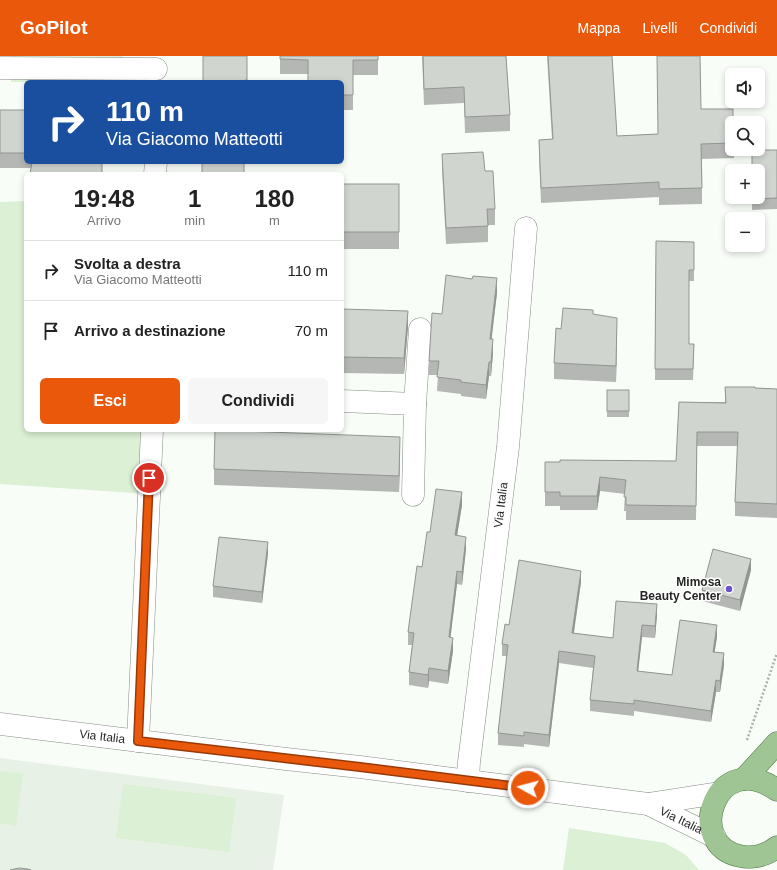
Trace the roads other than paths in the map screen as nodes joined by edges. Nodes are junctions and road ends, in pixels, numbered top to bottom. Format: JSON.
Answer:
{"nodes":[{"id":1,"x":0,"y":68,"type":"edge"},
{"id":2,"x":156,"y":69,"type":"edge"},
{"id":3,"x":0,"y":82,"type":"edge"},
{"id":4,"x":24,"y":82,"type":"edge"},
{"id":5,"x":526,"y":228,"type":"dead end"},
{"id":6,"x":420,"y":329,"type":"dead end"},
{"id":7,"x":344,"y":402,"type":"edge"},
{"id":8,"x":415,"y":404,"type":"junction"},
{"id":9,"x":152,"y":432,"type":"edge"},
{"id":10,"x":413,"y":495,"type":"dead end"},
{"id":11,"x":0,"y":724,"type":"edge"},
{"id":12,"x":138,"y":741,"type":"junction"},
{"id":13,"x":777,"y":742,"type":"edge"},
{"id":14,"x":744,"y":779,"type":"junction"},
{"id":15,"x":468,"y":780,"type":"junction"},
{"id":16,"x":777,"y":790,"type":"edge"},
{"id":17,"x":719,"y":793,"type":"junction"},
{"id":18,"x":648,"y":804,"type":"junction"},
{"id":19,"x":722,"y":852,"type":"edge"},
{"id":20,"x":764,"y":858,"type":"edge"}],
"edges":[{"from":1,"to":2,"type":"street"},
{"from":3,"to":4,"type":"street"},
{"from":5,"to":15,"type":"street","name":"Via Italia"},
{"from":6,"to":8,"type":"street"},
{"from":7,"to":8,"type":"street"},
{"from":8,"to":10,"type":"street"},
{"from":9,"to":12,"type":"street"},
{"from":11,"to":12,"type":"street","name":"Via Italia"},
{"from":12,"to":15,"type":"street","name":"Via Italia"},
{"from":13,"to":14,"type":"main road"},
{"from":14,"to":16,"type":"main road"},
{"from":14,"to":17,"type":"main road"},
{"from":15,"to":18,"type":"street","name":"Via Italia"},
{"from":17,"to":18,"type":"street","name":"Via Italia"},
{"from":17,"to":19,"type":"main road"},
{"from":18,"to":19,"type":"street","name":"Via Italia"},
{"from":19,"to":20,"type":"main road"}]}
